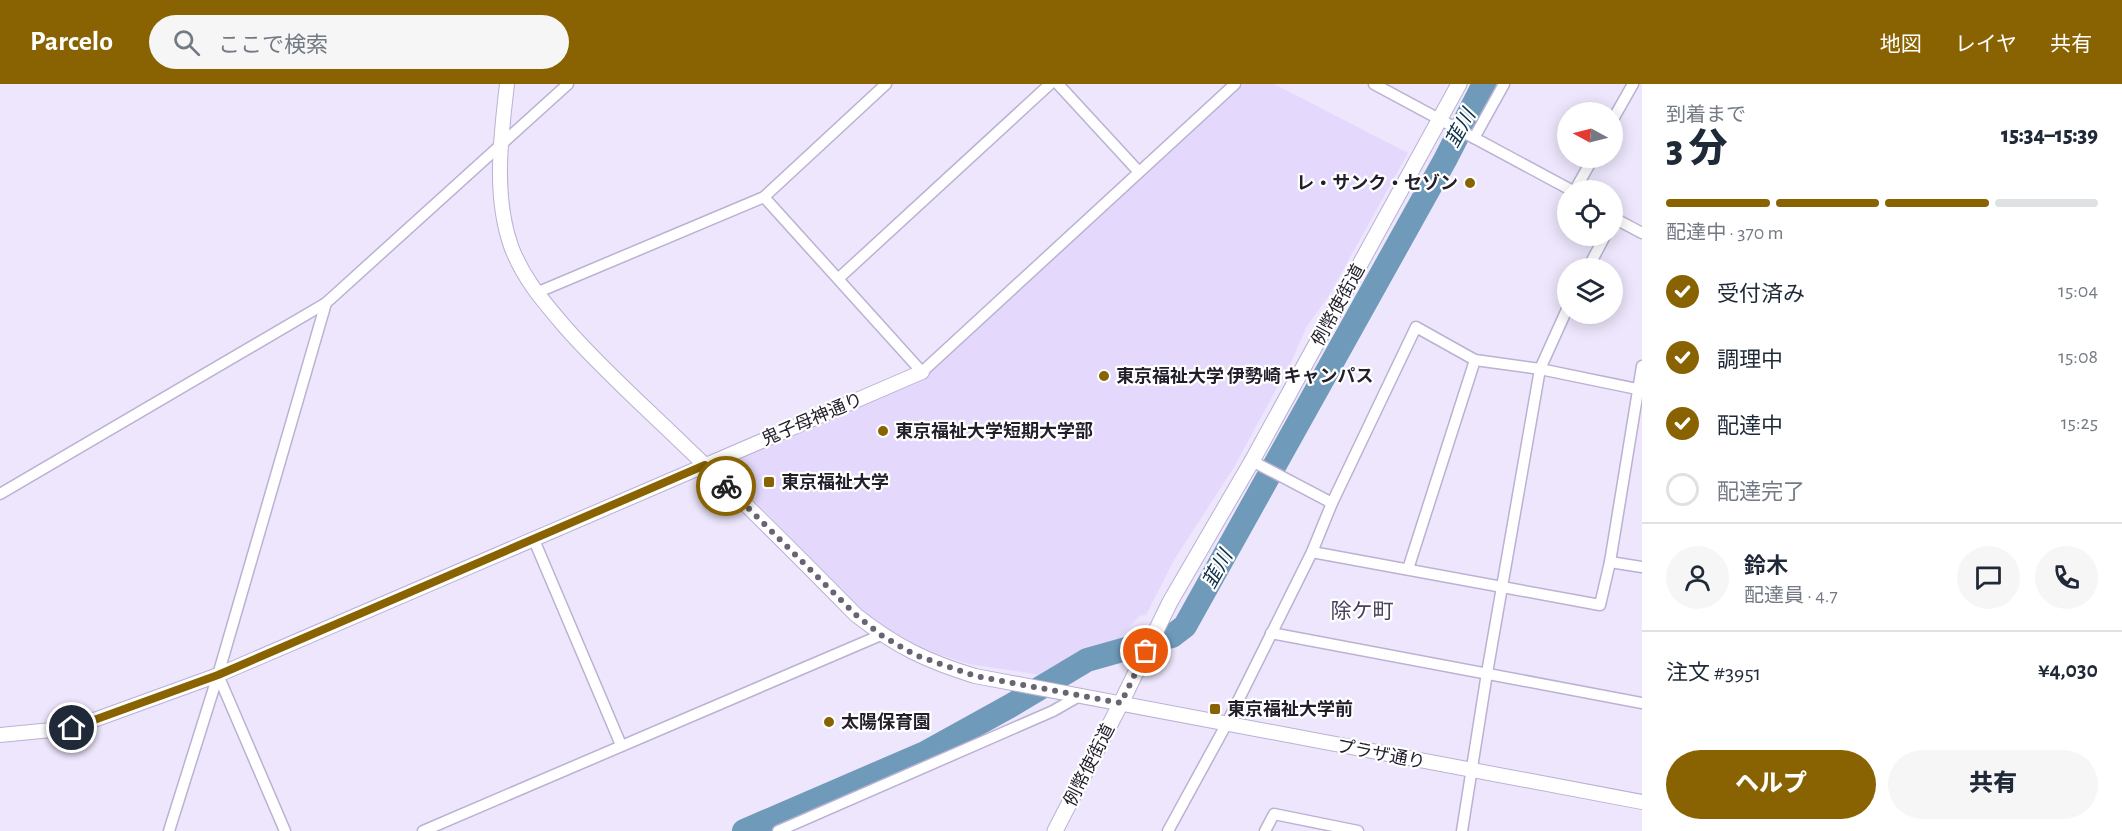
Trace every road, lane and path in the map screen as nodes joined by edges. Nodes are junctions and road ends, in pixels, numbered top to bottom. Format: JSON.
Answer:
{"nodes":[{"id":1,"x":507,"y":84,"type":"edge"},
{"id":2,"x":568,"y":84,"type":"edge"},
{"id":3,"x":886,"y":84,"type":"edge"},
{"id":4,"x":1050,"y":84,"type":"edge"},
{"id":5,"x":1058,"y":84,"type":"edge"},
{"id":6,"x":1235,"y":84,"type":"edge"},
{"id":7,"x":1374,"y":84,"type":"edge"},
{"id":8,"x":1459,"y":84,"type":"edge"},
{"id":9,"x":1504,"y":84,"type":"edge"},
{"id":10,"x":1633,"y":84,"type":"edge"},
{"id":11,"x":1623,"y":102,"type":"edge"},
{"id":12,"x":1440,"y":120,"type":"junction"},
{"id":13,"x":1474,"y":138,"type":"junction"},
{"id":14,"x":501,"y":146,"type":"junction"},
{"id":15,"x":1139,"y":172,"type":"junction"},
{"id":16,"x":1557,"y":182,"type":"edge"},
{"id":17,"x":764,"y":197,"type":"junction"},
{"id":18,"x":1623,"y":223,"type":"edge"},
{"id":19,"x":1642,"y":233,"type":"edge"},
{"id":20,"x":839,"y":278,"type":"junction"},
{"id":21,"x":536,"y":293,"type":"junction"},
{"id":22,"x":326,"y":303,"type":"junction"},
{"id":23,"x":1561,"y":324,"type":"edge"},
{"id":24,"x":1475,"y":360,"type":"junction"},
{"id":25,"x":1642,"y":366,"type":"edge"},
{"id":26,"x":1540,"y":369,"type":"junction"},
{"id":27,"x":922,"y":372,"type":"junction"},
{"id":28,"x":1640,"y":389,"type":"edge"},
{"id":29,"x":1252,"y":461,"type":"junction"},
{"id":30,"x":705,"y":465,"type":"junction"},
{"id":31,"x":0,"y":494,"type":"edge"},
{"id":32,"x":1332,"y":503,"type":"junction"},
{"id":33,"x":534,"y":540,"type":"junction"},
{"id":34,"x":1312,"y":552,"type":"junction"},
{"id":35,"x":1610,"y":562,"type":"junction"},
{"id":36,"x":1642,"y":567,"type":"edge"},
{"id":37,"x":1408,"y":569,"type":"junction"},
{"id":38,"x":1503,"y":587,"type":"junction"},
{"id":39,"x":1271,"y":633,"type":"junction"},
{"id":40,"x":881,"y":635,"type":"junction"},
{"id":41,"x":1487,"y":673,"type":"junction"},
{"id":42,"x":218,"y":675,"type":"junction"},
{"id":43,"x":1081,"y":695,"type":"junction"},
{"id":44,"x":1121,"y":703,"type":"junction"},
{"id":45,"x":1642,"y":703,"type":"edge"},
{"id":46,"x":1226,"y":724,"type":"junction"},
{"id":47,"x":0,"y":735,"type":"edge"},
{"id":48,"x":621,"y":745,"type":"junction"},
{"id":49,"x":1472,"y":771,"type":"junction"},
{"id":50,"x":1642,"y":802,"type":"edge"},
{"id":51,"x":169,"y":831,"type":"edge"},
{"id":52,"x":285,"y":831,"type":"edge"},
{"id":53,"x":423,"y":831,"type":"edge"},
{"id":54,"x":778,"y":831,"type":"edge"},
{"id":55,"x":1055,"y":831,"type":"edge"},
{"id":56,"x":1168,"y":831,"type":"edge"},
{"id":57,"x":1265,"y":831,"type":"edge"},
{"id":58,"x":1358,"y":831,"type":"edge"},
{"id":59,"x":1462,"y":831,"type":"edge"}],
"edges":[{"from":1,"to":14,"type":"street","name":"プラザ通り"},
{"from":2,"to":14,"type":"street"},
{"from":3,"to":17,"type":"street"},
{"from":4,"to":20,"type":"street"},
{"from":5,"to":15,"type":"street"},
{"from":6,"to":15,"type":"street"},
{"from":7,"to":12,"type":"street"},
{"from":8,"to":12,"type":"main road","name":"例幣使街道"},
{"from":9,"to":13,"type":"street"},
{"from":10,"to":11,"type":"street"},
{"from":12,"to":13,"type":"street"},
{"from":12,"to":29,"type":"main road","name":"例幣使街道"},
{"from":13,"to":16,"type":"street"},
{"from":14,"to":21,"type":"street","name":"プラザ通り"},
{"from":14,"to":22,"type":"street"},
{"from":15,"to":27,"type":"street"},
{"from":17,"to":20,"type":"street"},
{"from":17,"to":21,"type":"street"},
{"from":18,"to":19,"type":"street"},
{"from":20,"to":27,"type":"street"},
{"from":21,"to":30,"type":"street","name":"プラザ通り"},
{"from":22,"to":31,"type":"street"},
{"from":22,"to":42,"type":"street"},
{"from":23,"to":26,"type":"street"},
{"from":24,"to":26,"type":"street"},
{"from":24,"to":32,"type":"street"},
{"from":24,"to":37,"type":"street"},
{"from":25,"to":28,"type":"street"},
{"from":26,"to":28,"type":"street"},
{"from":26,"to":38,"type":"street"},
{"from":27,"to":30,"type":"street","name":"鬼子母神通り"},
{"from":28,"to":35,"type":"street"},
{"from":29,"to":32,"type":"street"},
{"from":29,"to":44,"type":"main road","name":"例幣使街道"},
{"from":30,"to":33,"type":"street","name":"鬼子母神通り"},
{"from":30,"to":40,"type":"street","name":"プラザ通り"},
{"from":32,"to":34,"type":"street"},
{"from":33,"to":42,"type":"street","name":"鬼子母神通り"},
{"from":33,"to":48,"type":"street"},
{"from":34,"to":37,"type":"street"},
{"from":34,"to":39,"type":"street"},
{"from":35,"to":36,"type":"street"},
{"from":35,"to":38,"type":"street"},
{"from":37,"to":38,"type":"street"},
{"from":38,"to":41,"type":"street"},
{"from":39,"to":41,"type":"street"},
{"from":39,"to":46,"type":"street"},
{"from":40,"to":43,"type":"street","name":"プラザ通り"},
{"from":40,"to":48,"type":"street"},
{"from":41,"to":45,"type":"street"},
{"from":41,"to":49,"type":"street"},
{"from":42,"to":47,"type":"street","name":"鬼子母神通り"},
{"from":42,"to":51,"type":"street"},
{"from":42,"to":52,"type":"street"},
{"from":43,"to":44,"type":"street","name":"プラザ通り"},
{"from":43,"to":54,"type":"street"},
{"from":44,"to":46,"type":"street","name":"プラザ通り"},
{"from":44,"to":55,"type":"main road","name":"例幣使街道"},
{"from":46,"to":49,"type":"street","name":"プラザ通り"},
{"from":46,"to":56,"type":"street"},
{"from":48,"to":53,"type":"street"},
{"from":49,"to":50,"type":"street","name":"プラザ通り"},
{"from":49,"to":59,"type":"street"},
{"from":57,"to":58,"type":"street"}]}
